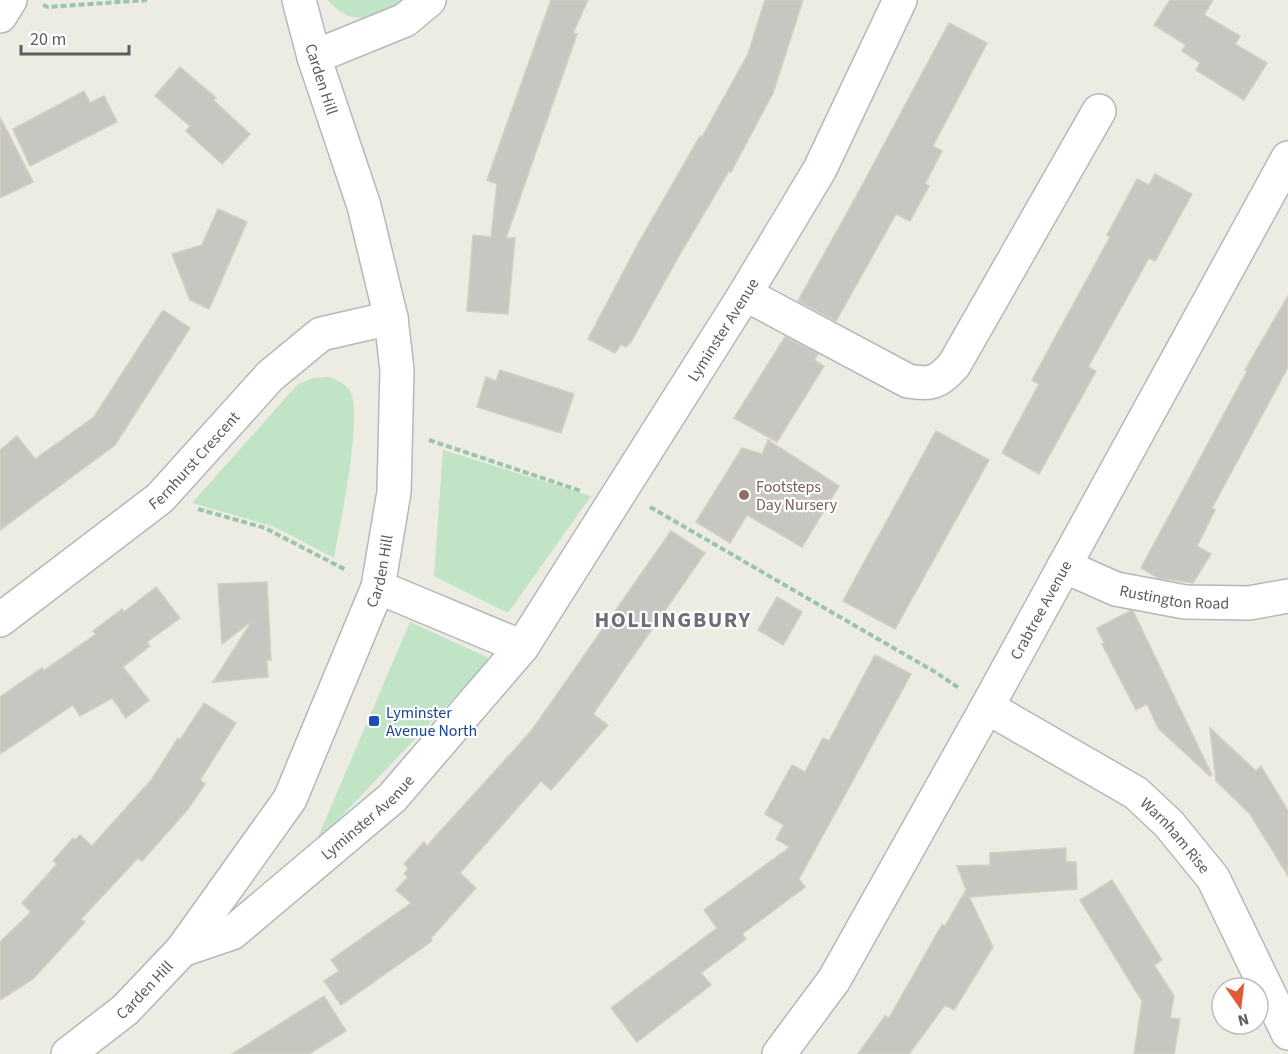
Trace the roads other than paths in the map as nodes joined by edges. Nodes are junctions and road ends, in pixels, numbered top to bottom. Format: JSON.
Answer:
{"nodes":[{"id":1,"x":10,"y":0,"type":"edge"},
{"id":2,"x":299,"y":0,"type":"edge"},
{"id":3,"x":429,"y":0,"type":"edge"},
{"id":4,"x":900,"y":0,"type":"edge"},
{"id":5,"x":0,"y":16,"type":"edge"},
{"id":6,"x":314,"y":57,"type":"junction"},
{"id":7,"x":1099,"y":111,"type":"dead end"},
{"id":8,"x":1288,"y":158,"type":"edge"},
{"id":9,"x":745,"y":294,"type":"junction"},
{"id":10,"x":391,"y":318,"type":"junction"},
{"id":11,"x":1064,"y":566,"type":"junction"},
{"id":12,"x":378,"y":587,"type":"junction"},
{"id":13,"x":1288,"y":596,"type":"edge"},
{"id":14,"x":0,"y":620,"type":"edge"},
{"id":15,"x":522,"y":647,"type":"junction"},
{"id":16,"x":987,"y":707,"type":"junction"},
{"id":17,"x":182,"y":950,"type":"junction"},
{"id":18,"x":1288,"y":1033,"type":"edge"},
{"id":19,"x":68,"y":1054,"type":"edge"},
{"id":20,"x":779,"y":1054,"type":"edge"}],
"edges":[{"from":1,"to":5,"type":"street"},
{"from":2,"to":6,"type":"street","name":"Carden Hill"},
{"from":3,"to":6,"type":"street"},
{"from":4,"to":9,"type":"street","name":"Lyminster Avenue"},
{"from":6,"to":10,"type":"street","name":"Carden Hill"},
{"from":7,"to":9,"type":"street"},
{"from":8,"to":11,"type":"street","name":"Crabtree Avenue"},
{"from":9,"to":15,"type":"street","name":"Lyminster Avenue"},
{"from":10,"to":12,"type":"street","name":"Carden Hill"},
{"from":10,"to":14,"type":"street","name":"Fernhurst Crescent"},
{"from":11,"to":13,"type":"street","name":"Rustington Road"},
{"from":11,"to":16,"type":"street","name":"Crabtree Avenue"},
{"from":12,"to":15,"type":"street"},
{"from":12,"to":17,"type":"street","name":"Carden Hill"},
{"from":15,"to":17,"type":"street","name":"Lyminster Avenue"},
{"from":16,"to":18,"type":"street","name":"Warnham Rise"},
{"from":16,"to":20,"type":"street","name":"Crabtree Avenue"},
{"from":17,"to":19,"type":"street","name":"Carden Hill"}]}
